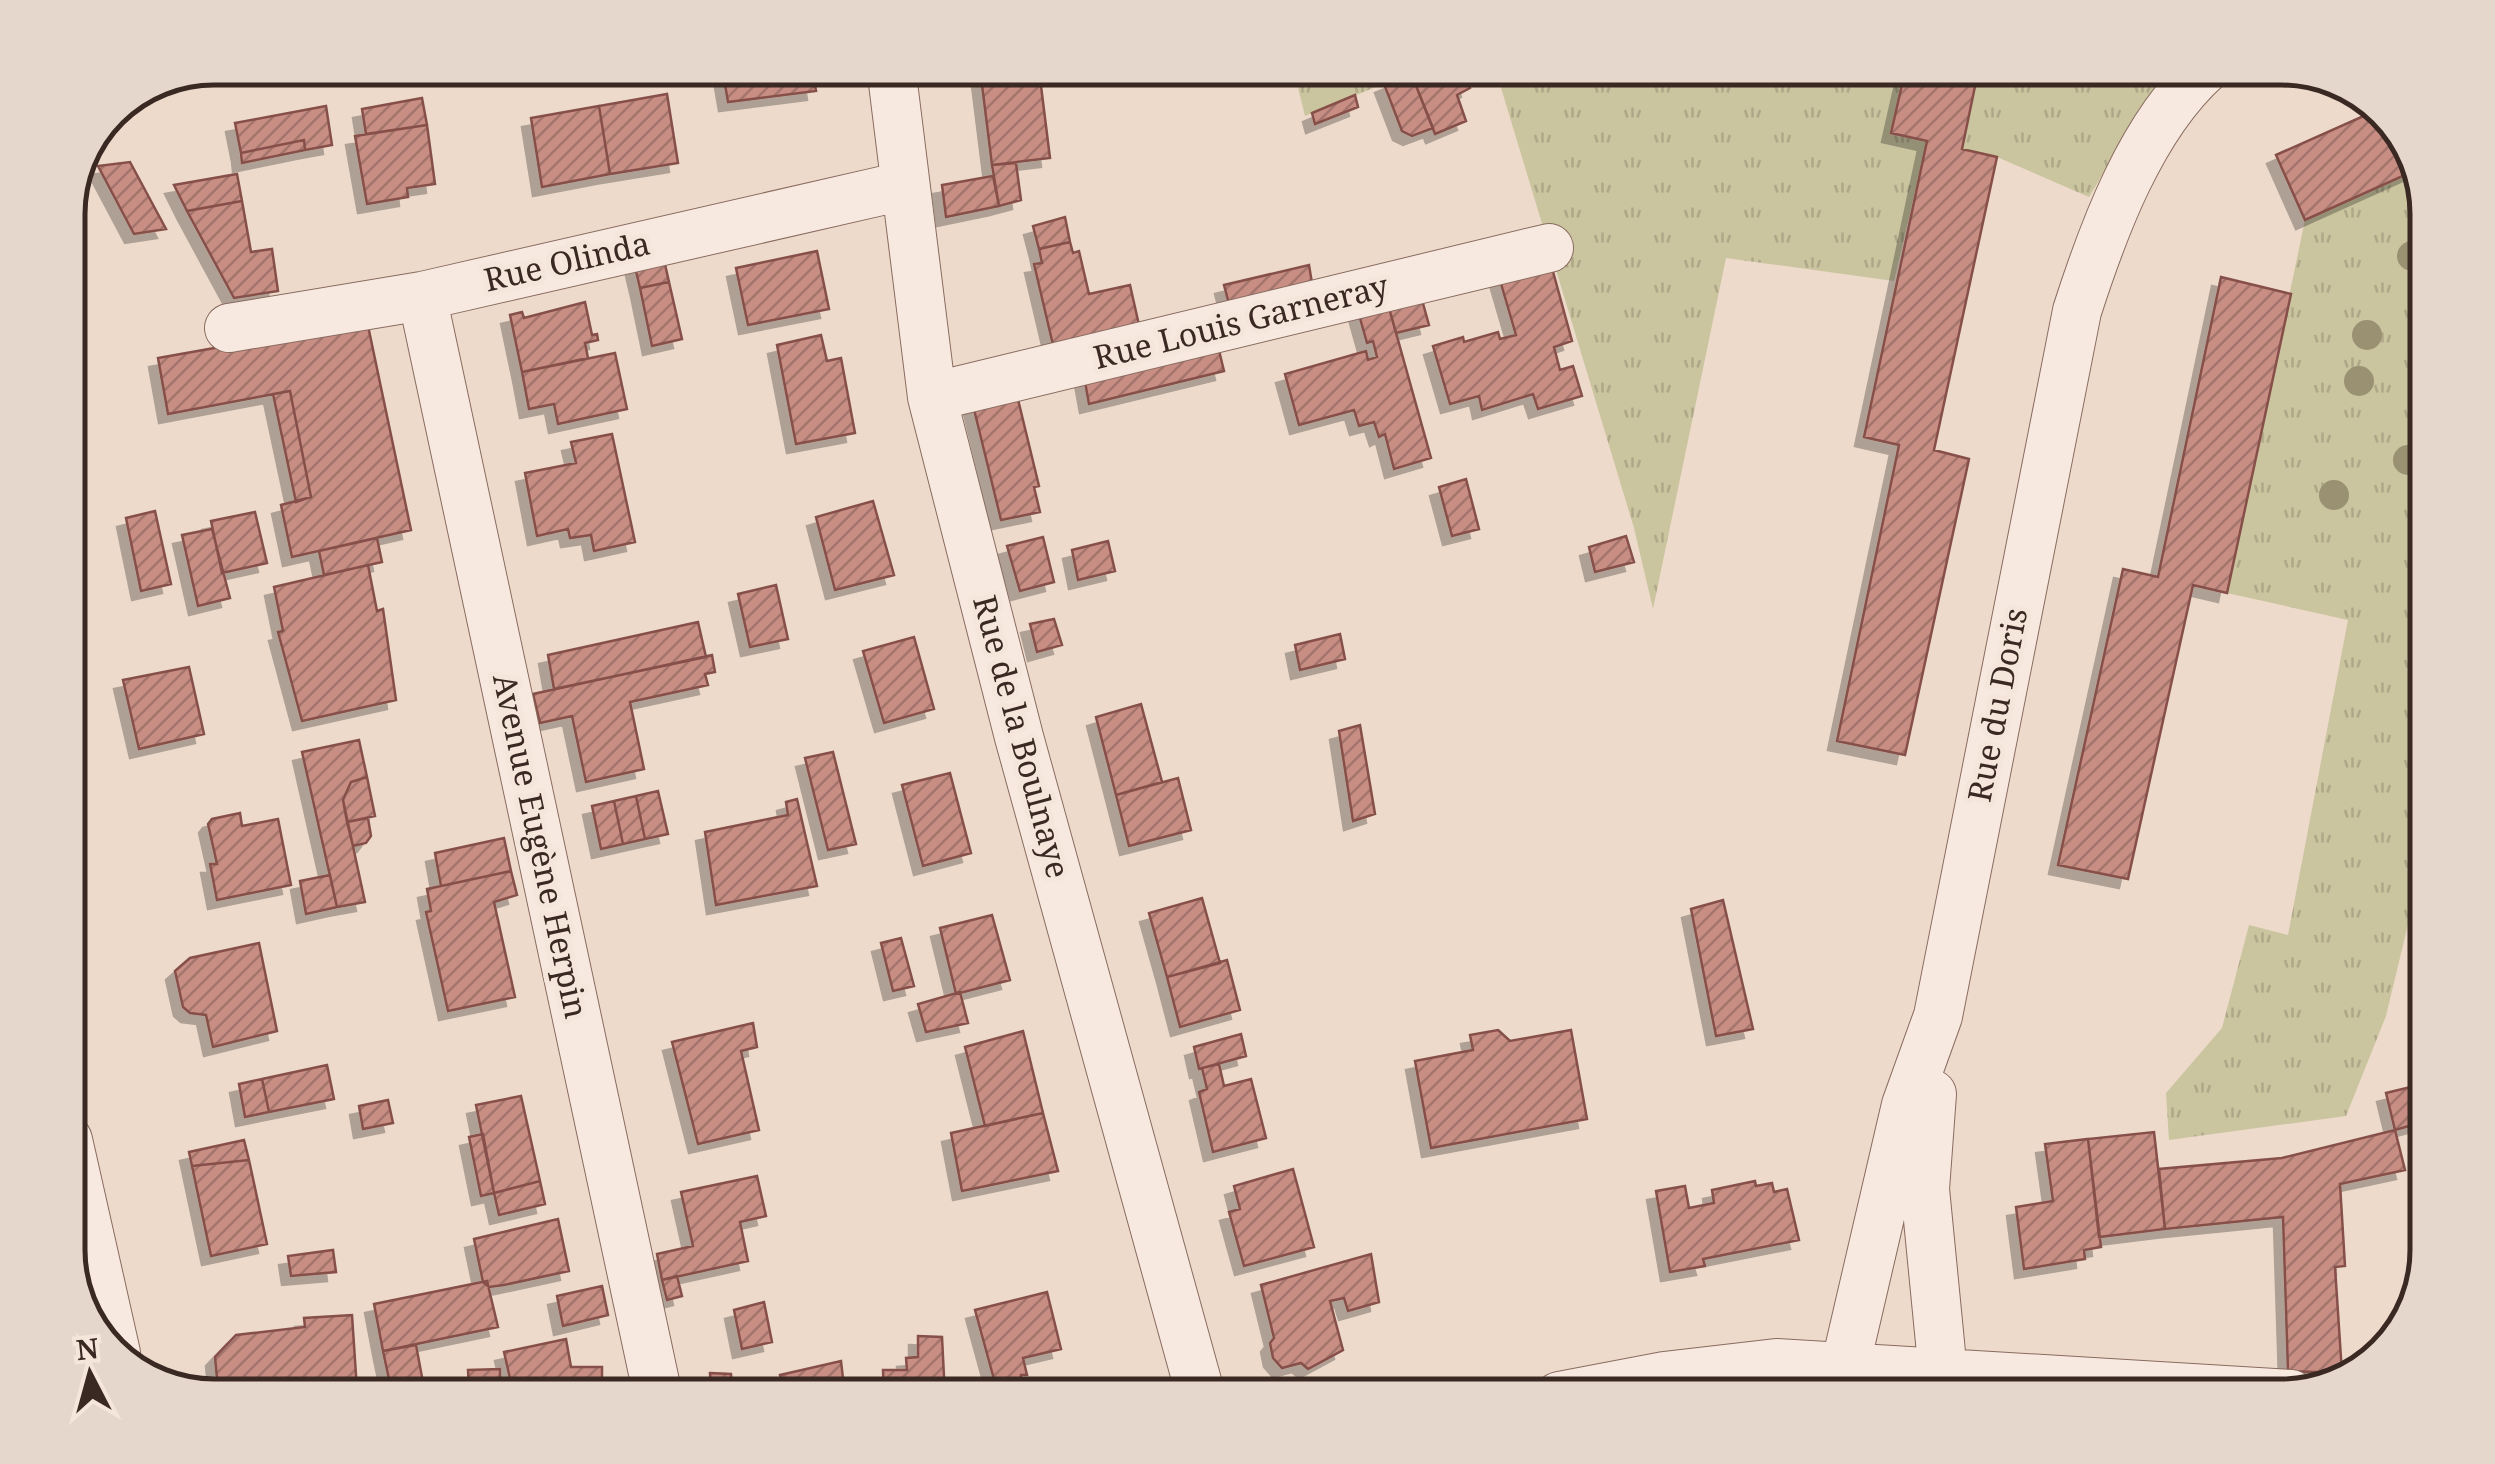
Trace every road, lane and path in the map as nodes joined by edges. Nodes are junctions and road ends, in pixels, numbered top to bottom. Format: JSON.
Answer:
{"nodes":[{"id":1,"x":893,"y":85,"type":"edge"},
{"id":2,"x":2189,"y":85,"type":"edge"},
{"id":3,"x":903,"y":186,"type":"junction"},
{"id":4,"x":1549,"y":248,"type":"dead end"},
{"id":5,"x":422,"y":296,"type":"junction"},
{"id":6,"x":229,"y":328,"type":"dead end"},
{"id":7,"x":932,"y":397,"type":"junction"},
{"id":8,"x":1938,"y":1016,"type":"junction"},
{"id":9,"x":85,"y":1216,"type":"edge"},
{"id":10,"x":109,"y":1324,"type":"edge"},
{"id":11,"x":1844,"y":1367,"type":"junction"},
{"id":12,"x":1943,"y":1373,"type":"junction"},
{"id":13,"x":654,"y":1379,"type":"edge"},
{"id":14,"x":1195,"y":1379,"type":"edge"},
{"id":15,"x":1648,"y":1379,"type":"edge"},
{"id":16,"x":2042,"y":1379,"type":"edge"}],
"edges":[{"from":1,"to":3,"type":"street","name":"Rue de la Boulnaye"},
{"from":2,"to":8,"type":"street","name":"Rue du Doris"},
{"from":3,"to":5,"type":"street","name":"Rue Olinda"},
{"from":3,"to":7,"type":"street","name":"Rue de la Boulnaye"},
{"from":4,"to":7,"type":"street","name":"Rue Louis Garneray"},
{"from":5,"to":6,"type":"street","name":"Rue Olinda"},
{"from":5,"to":13,"type":"street","name":"Avenue Eugène Herpin"},
{"from":7,"to":14,"type":"street","name":"Rue de la Boulnaye"},
{"from":8,"to":11,"type":"street","name":"Rue du Doris"},
{"from":8,"to":12,"type":"street"},
{"from":9,"to":10,"type":"street"},
{"from":11,"to":12,"type":"street"},
{"from":11,"to":15,"type":"street"},
{"from":12,"to":16,"type":"street"}]}
